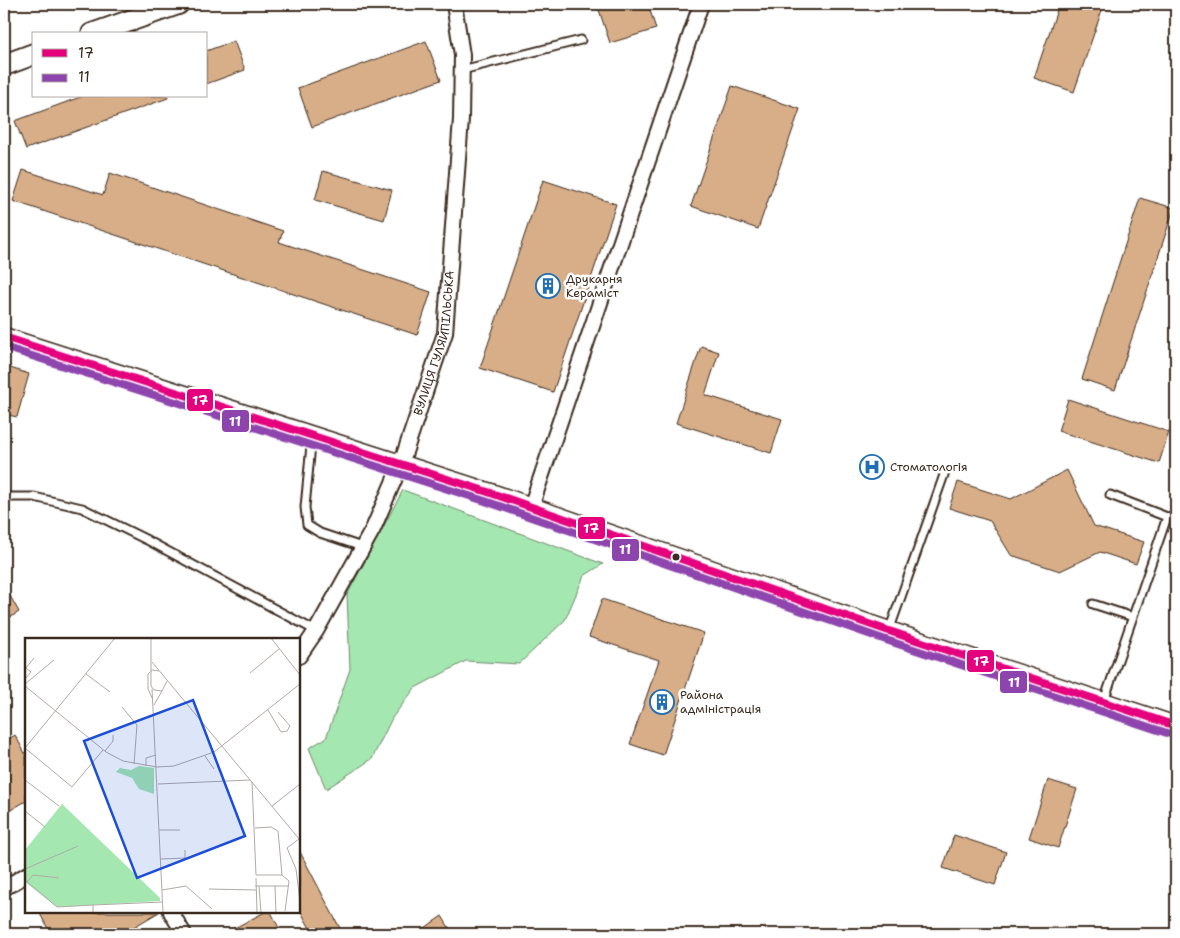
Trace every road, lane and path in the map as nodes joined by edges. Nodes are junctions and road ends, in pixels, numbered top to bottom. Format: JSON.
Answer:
{"nodes":[{"id":1,"x":178,"y":4,"type":"edge"},
{"id":2,"x":454,"y":4,"type":"edge"},
{"id":3,"x":701,"y":4,"type":"edge"},
{"id":4,"x":98,"y":32,"type":"edge"},
{"id":5,"x":581,"y":40,"type":"dead end"},
{"id":6,"x":32,"y":55,"type":"edge"},
{"id":7,"x":4,"y":64,"type":"edge"},
{"id":8,"x":462,"y":70,"type":"junction"},
{"id":9,"x":4,"y":337,"type":"edge"},
{"id":10,"x":312,"y":435,"type":"junction"},
{"id":11,"x":401,"y":464,"type":"junction"},
{"id":12,"x":945,"y":472,"type":"dead end"},
{"id":13,"x":1110,"y":495,"type":"dead end"},
{"id":14,"x":4,"y":497,"type":"edge"},
{"id":15,"x":531,"y":506,"type":"junction"},
{"id":16,"x":362,"y":547,"type":"junction"},
{"id":17,"x":1093,"y":604,"type":"dead end"},
{"id":18,"x":1133,"y":617,"type":"junction"},
{"id":19,"x":316,"y":631,"type":"junction"},
{"id":20,"x":889,"y":631,"type":"junction"},
{"id":21,"x":300,"y":655,"type":"edge"},
{"id":22,"x":1104,"y":701,"type":"junction"},
{"id":23,"x":1176,"y":726,"type":"edge"},
{"id":24,"x":25,"y":876,"type":"edge"},
{"id":25,"x":4,"y":888,"type":"edge"},
{"id":26,"x":172,"y":913,"type":"edge"},
{"id":27,"x":184,"y":934,"type":"edge"}],
"edges":[{"from":1,"to":4,"type":"main road"},
{"from":2,"to":8,"type":"street","name":"ВУЛИЦЯ ГУЛЯЙПІЛЬСЬКА"},
{"from":3,"to":15,"type":"street"},
{"from":5,"to":8,"type":"lane"},
{"from":6,"to":7,"type":"main road"},
{"from":8,"to":11,"type":"street","name":"ВУЛИЦЯ ГУЛЯЙПІЛЬСЬКА"},
{"from":9,"to":10,"type":"street"},
{"from":10,"to":11,"type":"street"},
{"from":10,"to":16,"type":"lane"},
{"from":11,"to":15,"type":"street"},
{"from":11,"to":16,"type":"street","name":"ВУЛИЦЯ ГУЛЯЙПІЛЬСЬКА"},
{"from":12,"to":20,"type":"lane"},
{"from":13,"to":18,"type":"lane"},
{"from":14,"to":19,"type":"lane"},
{"from":15,"to":20,"type":"street"},
{"from":16,"to":19,"type":"street","name":"ВУЛИЦЯ ГУЛЯЙПІЛЬСЬКА"},
{"from":17,"to":18,"type":"lane"},
{"from":18,"to":22,"type":"lane"},
{"from":19,"to":21,"type":"street","name":"ВУЛИЦЯ ГУЛЯЙПІЛЬСЬКА"},
{"from":20,"to":22,"type":"street"},
{"from":22,"to":23,"type":"street"},
{"from":24,"to":25,"type":"street"},
{"from":26,"to":27,"type":"street"}]}
